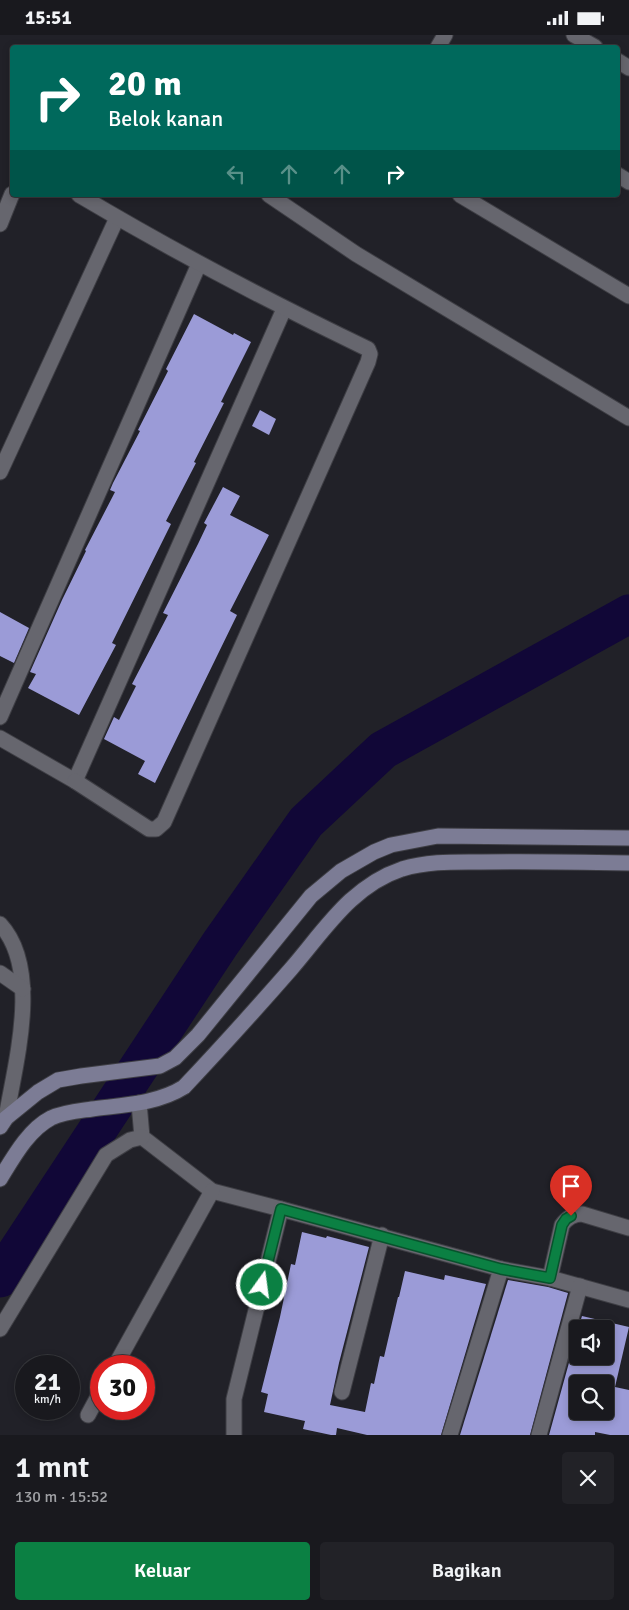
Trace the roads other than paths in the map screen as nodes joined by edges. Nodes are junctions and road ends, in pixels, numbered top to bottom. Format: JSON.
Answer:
{"nodes":[{"id":1,"x":574,"y":35,"type":"edge"},
{"id":2,"x":592,"y":45,"type":"edge"},
{"id":3,"x":11,"y":197,"type":"edge"},
{"id":4,"x":82,"y":197,"type":"edge"},
{"id":5,"x":272,"y":197,"type":"edge"},
{"id":6,"x":463,"y":197,"type":"edge"},
{"id":7,"x":117,"y":218,"type":"junction"},
{"id":8,"x":0,"y":224,"type":"edge"},
{"id":9,"x":199,"y":264,"type":"junction"},
{"id":10,"x":629,"y":296,"type":"edge"},
{"id":11,"x":284,"y":309,"type":"junction"},
{"id":12,"x":629,"y":419,"type":"edge"},
{"id":13,"x":0,"y":472,"type":"edge"},
{"id":14,"x":0,"y":717,"type":"edge"},
{"id":15,"x":0,"y":737,"type":"edge"},
{"id":16,"x":75,"y":781,"type":"junction"},
{"id":17,"x":629,"y":838,"type":"edge"},
{"id":18,"x":629,"y":863,"type":"edge"},
{"id":19,"x":0,"y":924,"type":"edge"},
{"id":20,"x":0,"y":973,"type":"edge"},
{"id":21,"x":23,"y":989,"type":"junction"},
{"id":22,"x":132,"y":1104,"type":"junction"},
{"id":23,"x":3,"y":1122,"type":"edge"},
{"id":24,"x":142,"y":1137,"type":"junction"},
{"id":25,"x":0,"y":1179,"type":"edge"},
{"id":26,"x":212,"y":1191,"type":"junction"},
{"id":27,"x":281,"y":1209,"type":"junction"},
{"id":28,"x":629,"y":1228,"type":"edge"},
{"id":29,"x":382,"y":1235,"type":"junction"},
{"id":30,"x":501,"y":1269,"type":"junction"},
{"id":31,"x":550,"y":1278,"type":"junction"},
{"id":32,"x":580,"y":1286,"type":"junction"},
{"id":33,"x":629,"y":1300,"type":"edge"},
{"id":34,"x":0,"y":1329,"type":"edge"},
{"id":35,"x":121,"y":1355,"type":"edge"},
{"id":36,"x":342,"y":1392,"type":"dead end"},
{"id":37,"x":90,"y":1411,"type":"edge"},
{"id":38,"x":88,"y":1415,"type":"dead end"},
{"id":39,"x":234,"y":1435,"type":"edge"},
{"id":40,"x":450,"y":1435,"type":"edge"},
{"id":41,"x":539,"y":1435,"type":"edge"}],
"edges":[{"from":1,"to":2,"type":"street"},
{"from":3,"to":8,"type":"street"},
{"from":4,"to":7,"type":"street"},
{"from":5,"to":12,"type":"street"},
{"from":6,"to":10,"type":"street"},
{"from":7,"to":9,"type":"street"},
{"from":7,"to":13,"type":"street"},
{"from":9,"to":11,"type":"street"},
{"from":9,"to":14,"type":"street"},
{"from":11,"to":16,"type":"street"},
{"from":11,"to":16,"type":"street"},
{"from":15,"to":16,"type":"street"},
{"from":17,"to":23,"type":"street"},
{"from":18,"to":22,"type":"street"},
{"from":19,"to":21,"type":"street"},
{"from":20,"to":21,"type":"street"},
{"from":21,"to":23,"type":"street"},
{"from":22,"to":24,"type":"street"},
{"from":22,"to":25,"type":"street"},
{"from":24,"to":26,"type":"street"},
{"from":24,"to":34,"type":"street"},
{"from":26,"to":27,"type":"street"},
{"from":26,"to":35,"type":"street"},
{"from":27,"to":29,"type":"street"},
{"from":27,"to":39,"type":"street"},
{"from":28,"to":31,"type":"street"},
{"from":29,"to":30,"type":"street"},
{"from":29,"to":36,"type":"street"},
{"from":30,"to":31,"type":"street"},
{"from":30,"to":40,"type":"street"},
{"from":31,"to":32,"type":"street"},
{"from":32,"to":33,"type":"street"},
{"from":32,"to":41,"type":"street"},
{"from":37,"to":38,"type":"street"}]}
